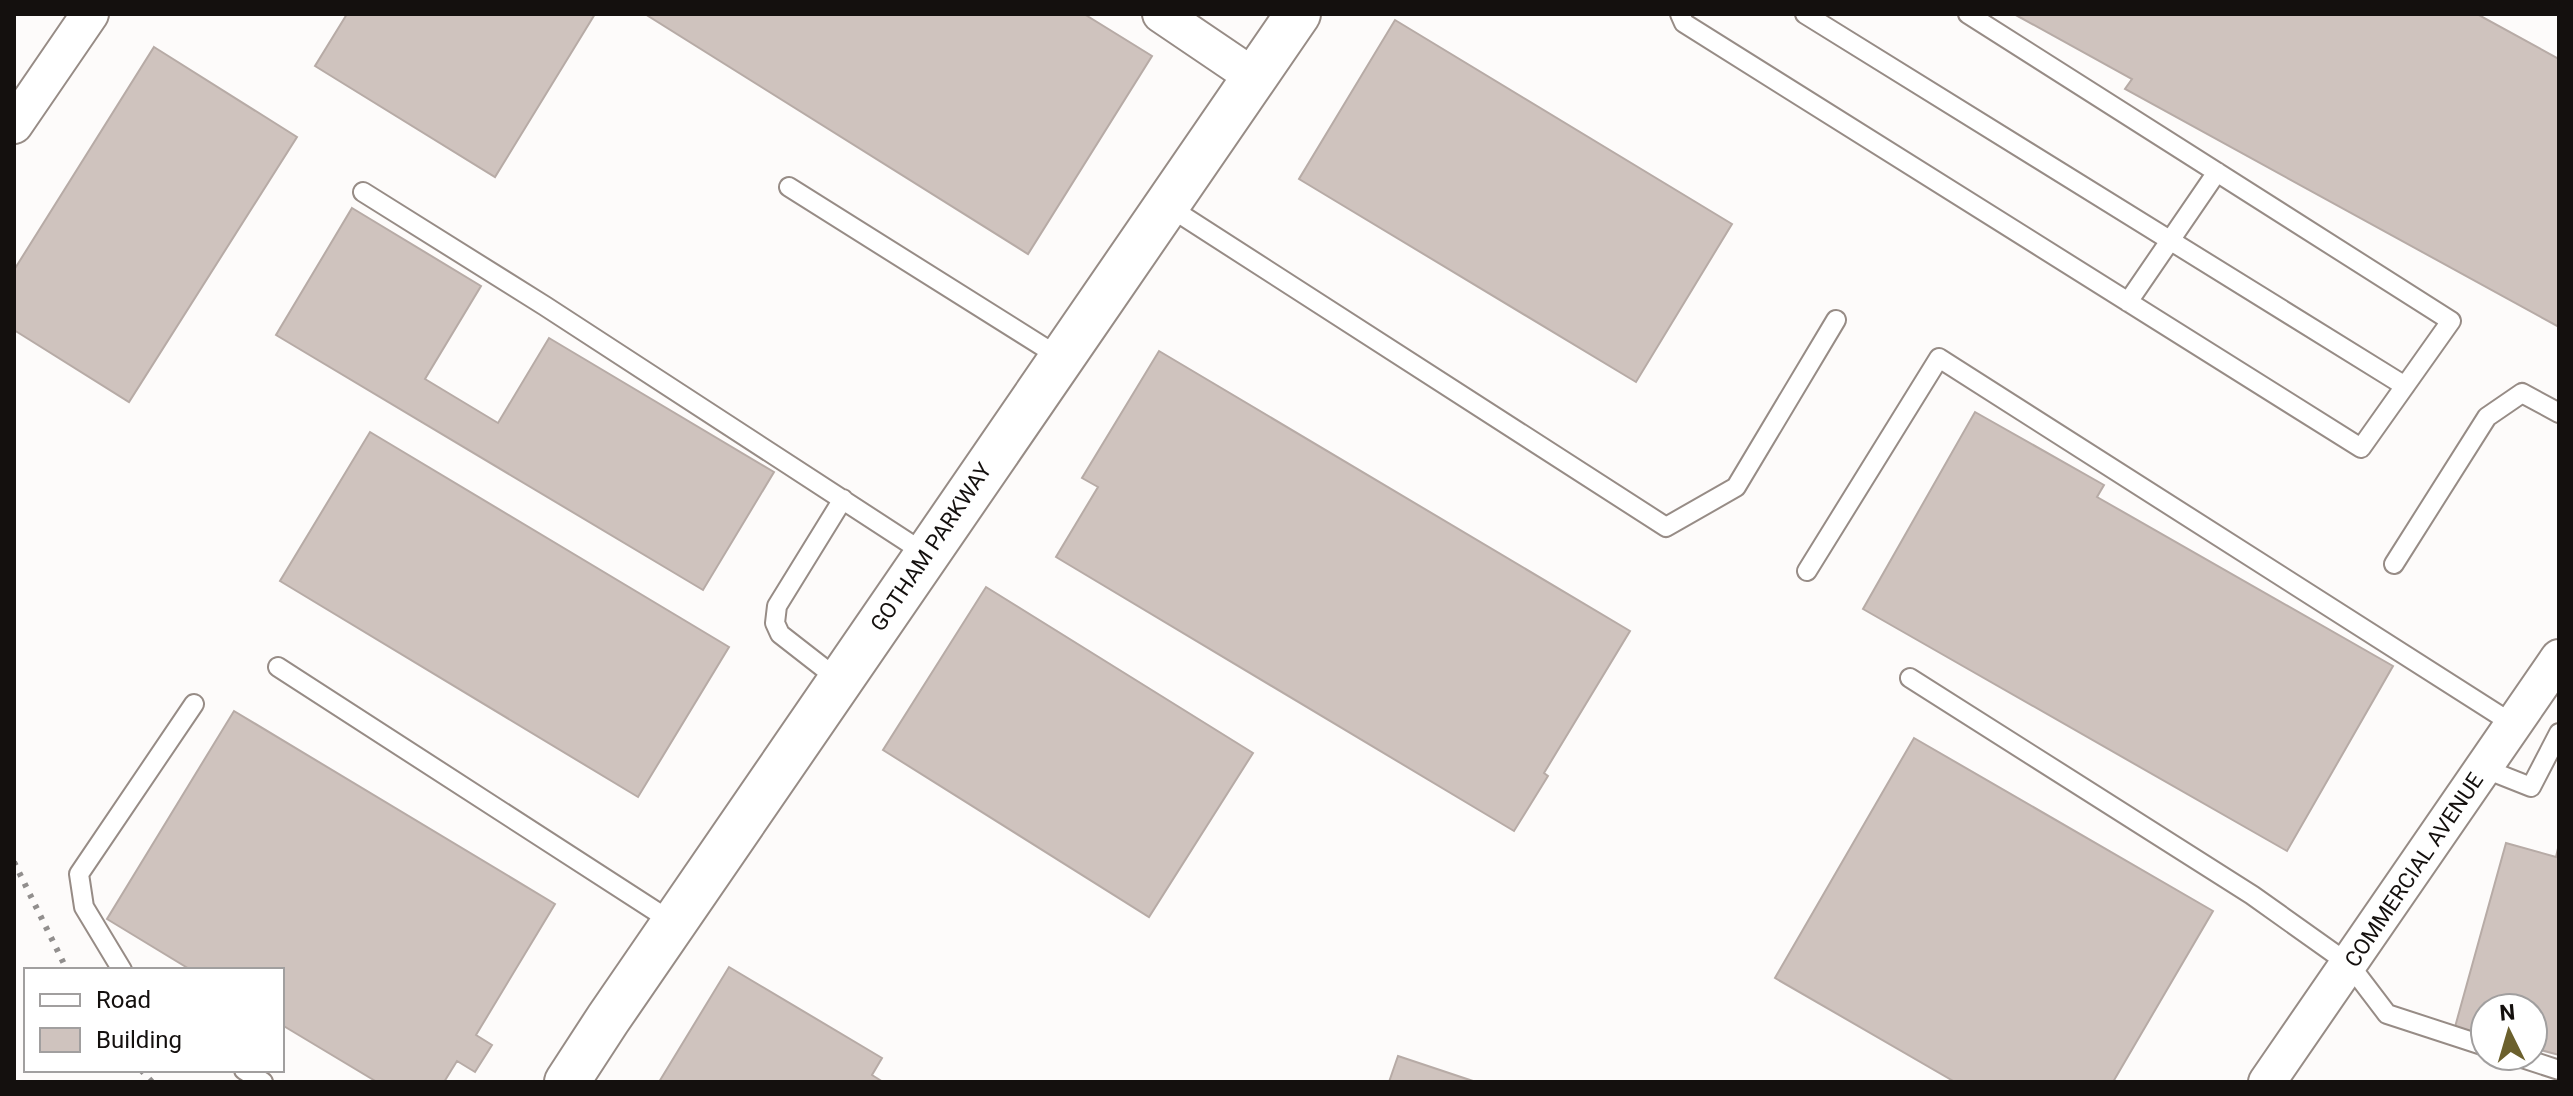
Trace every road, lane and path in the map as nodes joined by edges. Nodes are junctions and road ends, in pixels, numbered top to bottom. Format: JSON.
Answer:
{"nodes":[{"id":1,"x":90,"y":14,"type":"edge"},
{"id":2,"x":1161,"y":14,"type":"edge"},
{"id":3,"x":1298,"y":14,"type":"edge"},
{"id":4,"x":1680,"y":14,"type":"edge"},
{"id":5,"x":1805,"y":14,"type":"edge"},
{"id":6,"x":1968,"y":14,"type":"edge"},
{"id":7,"x":1254,"y":77,"type":"junction"},
{"id":8,"x":14,"y":125,"type":"edge"},
{"id":9,"x":2217,"y":172,"type":"junction"},
{"id":10,"x":789,"y":187,"type":"dead end"},
{"id":11,"x":363,"y":192,"type":"dead end"},
{"id":12,"x":1166,"y":205,"type":"junction"},
{"id":13,"x":2169,"y":240,"type":"junction"},
{"id":14,"x":2128,"y":302,"type":"junction"},
{"id":15,"x":1836,"y":320,"type":"dead end"},
{"id":16,"x":1061,"y":358,"type":"junction"},
{"id":17,"x":2405,"y":386,"type":"junction"},
{"id":18,"x":2559,"y":413,"type":"edge"},
{"id":19,"x":843,"y":499,"type":"junction"},
{"id":20,"x":926,"y":554,"type":"junction"},
{"id":21,"x":2394,"y":564,"type":"dead end"},
{"id":22,"x":1807,"y":571,"type":"dead end"},
{"id":23,"x":2559,"y":658,"type":"edge"},
{"id":24,"x":278,"y":667,"type":"dead end"},
{"id":25,"x":1910,"y":678,"type":"dead end"},
{"id":26,"x":839,"y":680,"type":"junction"},
{"id":27,"x":194,"y":704,"type":"dead end"},
{"id":28,"x":2513,"y":724,"type":"junction"},
{"id":29,"x":2559,"y":733,"type":"edge"},
{"id":30,"x":2483,"y":768,"type":"junction"},
{"id":31,"x":674,"y":923,"type":"junction"},
{"id":32,"x":2349,"y":964,"type":"junction"},
{"id":33,"x":121,"y":968,"type":"edge"},
{"id":34,"x":2469,"y":1041,"type":"edge"},
{"id":35,"x":567,"y":1082,"type":"edge"},
{"id":36,"x":2267,"y":1082,"type":"edge"}],
"edges":[{"from":1,"to":8,"type":"street"},
{"from":2,"to":7,"type":"street"},
{"from":3,"to":7,"type":"street","name":"GOTHAM PARKWAY"},
{"from":4,"to":14,"type":"lane"},
{"from":5,"to":13,"type":"lane"},
{"from":6,"to":9,"type":"lane"},
{"from":7,"to":12,"type":"street","name":"GOTHAM PARKWAY"},
{"from":9,"to":13,"type":"lane"},
{"from":9,"to":17,"type":"lane"},
{"from":10,"to":16,"type":"lane"},
{"from":11,"to":19,"type":"lane"},
{"from":12,"to":15,"type":"lane"},
{"from":12,"to":16,"type":"street","name":"GOTHAM PARKWAY"},
{"from":13,"to":14,"type":"lane"},
{"from":13,"to":17,"type":"lane"},
{"from":14,"to":17,"type":"lane"},
{"from":16,"to":20,"type":"street","name":"GOTHAM PARKWAY"},
{"from":18,"to":21,"type":"lane"},
{"from":19,"to":20,"type":"lane"},
{"from":19,"to":26,"type":"lane"},
{"from":20,"to":26,"type":"street","name":"GOTHAM PARKWAY"},
{"from":22,"to":28,"type":"lane"},
{"from":23,"to":28,"type":"street","name":"COMMERCIAL AVENUE"},
{"from":24,"to":31,"type":"lane"},
{"from":25,"to":32,"type":"lane"},
{"from":26,"to":31,"type":"street","name":"GOTHAM PARKWAY"},
{"from":27,"to":33,"type":"lane"},
{"from":28,"to":30,"type":"street","name":"COMMERCIAL AVENUE"},
{"from":29,"to":30,"type":"lane"},
{"from":30,"to":32,"type":"street","name":"COMMERCIAL AVENUE"},
{"from":31,"to":35,"type":"street","name":"GOTHAM PARKWAY"},
{"from":32,"to":34,"type":"lane"},
{"from":32,"to":36,"type":"street","name":"COMMERCIAL AVENUE"}]}
